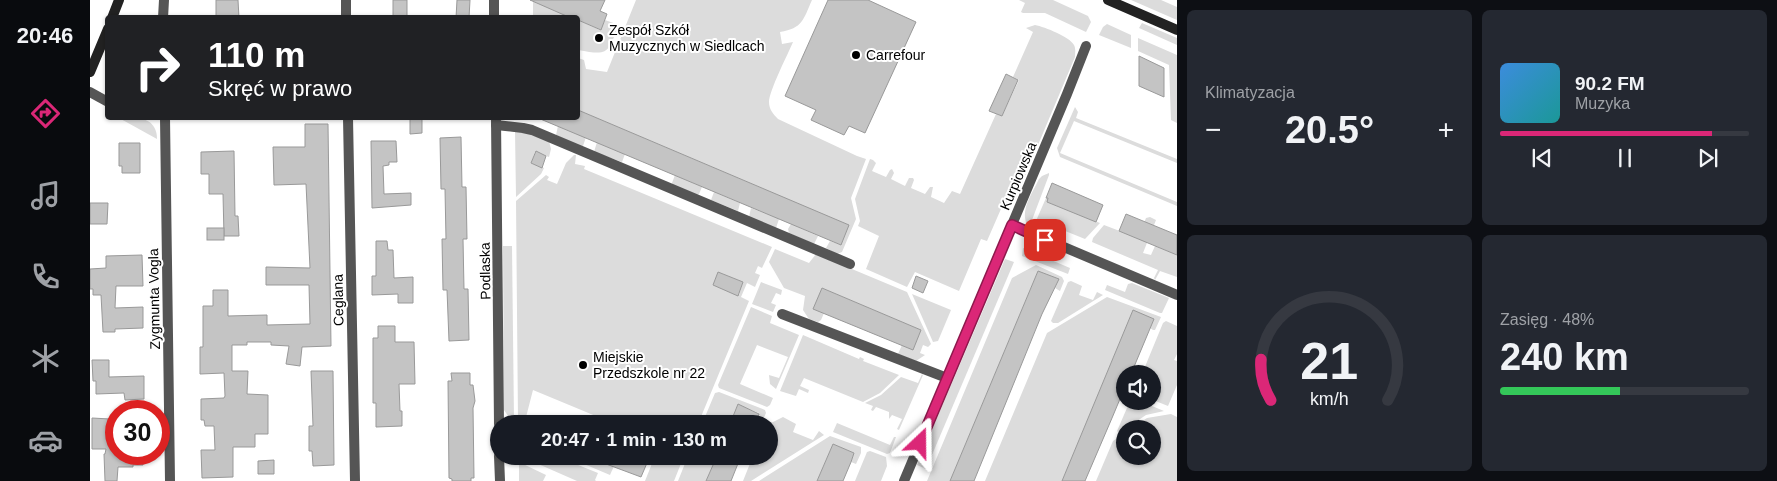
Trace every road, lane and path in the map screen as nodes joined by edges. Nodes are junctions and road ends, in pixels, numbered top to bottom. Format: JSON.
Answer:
{"nodes":[{"id":1,"x":120,"y":0,"type":"edge"},
{"id":2,"x":164,"y":0,"type":"edge"},
{"id":3,"x":346,"y":0,"type":"edge"},
{"id":4,"x":494,"y":0,"type":"edge"},
{"id":5,"x":1108,"y":0,"type":"edge"},
{"id":6,"x":113,"y":15,"type":"edge"},
{"id":7,"x":164,"y":15,"type":"edge"},
{"id":8,"x":346,"y":15,"type":"edge"},
{"id":9,"x":494,"y":15,"type":"edge"},
{"id":10,"x":1177,"y":30,"type":"edge"},
{"id":11,"x":105,"y":36,"type":"edge"},
{"id":12,"x":1086,"y":46,"type":"dead end"},
{"id":13,"x":90,"y":72,"type":"edge"},
{"id":14,"x":90,"y":92,"type":"edge"},
{"id":15,"x":105,"y":100,"type":"edge"},
{"id":16,"x":165,"y":120,"type":"edge"},
{"id":17,"x":348,"y":120,"type":"edge"},
{"id":18,"x":496,"y":121,"type":"edge"},
{"id":19,"x":1012,"y":225,"type":"junction"},
{"id":20,"x":850,"y":264,"type":"dead end"},
{"id":21,"x":1177,"y":296,"type":"edge"},
{"id":22,"x":782,"y":314,"type":"dead end"},
{"id":23,"x":947,"y":378,"type":"junction"},
{"id":24,"x":499,"y":415,"type":"edge"},
{"id":25,"x":499,"y":465,"type":"edge"},
{"id":26,"x":170,"y":481,"type":"edge"},
{"id":27,"x":355,"y":481,"type":"edge"},
{"id":28,"x":500,"y":481,"type":"edge"},
{"id":29,"x":904,"y":481,"type":"edge"}],
"edges":[{"from":1,"to":6,"type":"main road"},
{"from":2,"to":7,"type":"street"},
{"from":3,"to":8,"type":"street"},
{"from":4,"to":9,"type":"street"},
{"from":5,"to":10,"type":"main road"},
{"from":11,"to":13,"type":"main road"},
{"from":12,"to":19,"type":"street","name":"Kurpiowska"},
{"from":14,"to":15,"type":"street"},
{"from":16,"to":26,"type":"street","name":"Zygmunta Vogla"},
{"from":17,"to":27,"type":"street","name":"Ceglana"},
{"from":18,"to":20,"type":"street"},
{"from":18,"to":24,"type":"street","name":"Podlaska"},
{"from":19,"to":21,"type":"street"},
{"from":19,"to":23,"type":"street","name":"Kurpiowska"},
{"from":22,"to":23,"type":"street"},
{"from":23,"to":29,"type":"street","name":"Kurpiowska"},
{"from":25,"to":28,"type":"street"}]}
